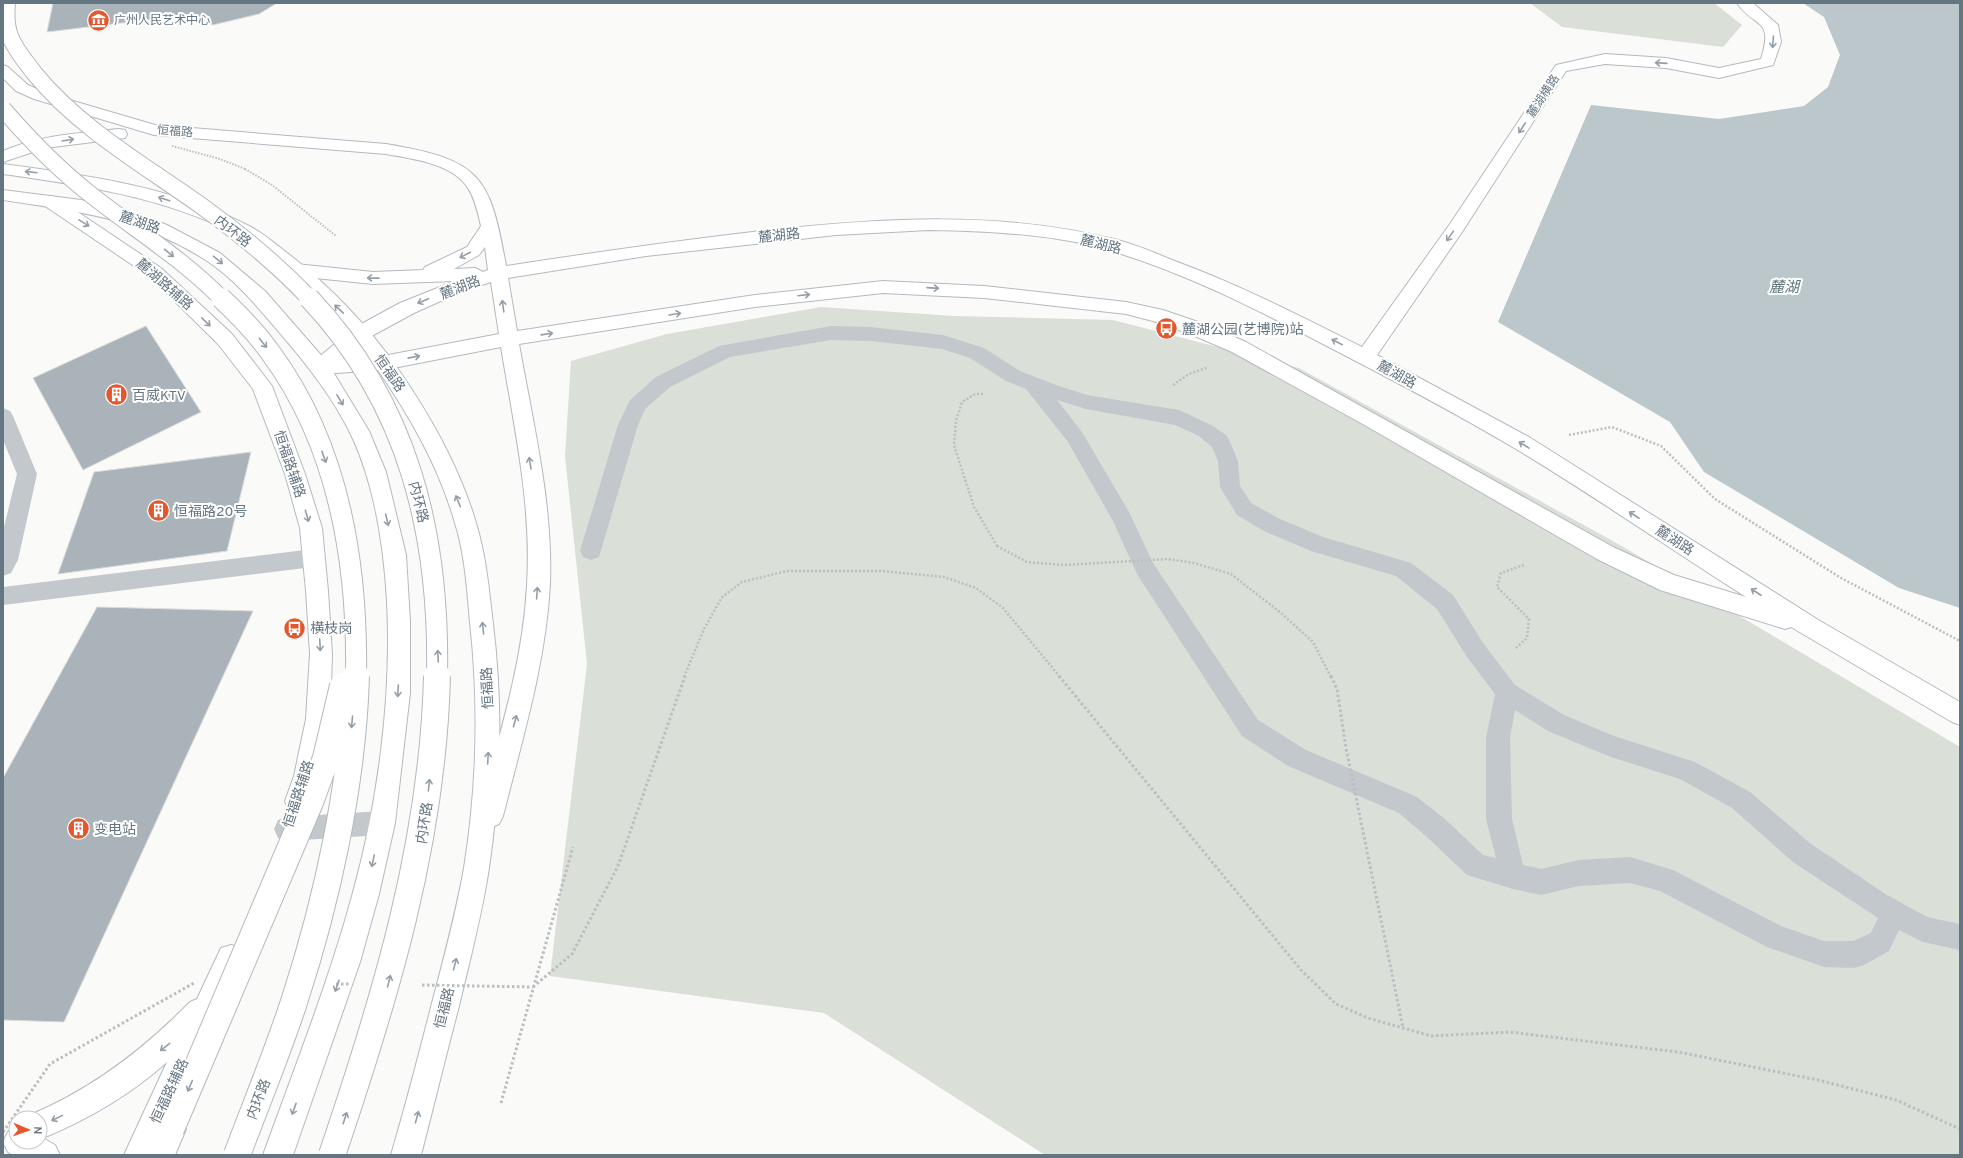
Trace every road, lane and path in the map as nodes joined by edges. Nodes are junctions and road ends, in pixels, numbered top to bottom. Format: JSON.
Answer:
{"nodes":[{"id":1,"x":7,"y":3,"type":"edge"},
{"id":2,"x":1744,"y":3,"type":"edge"},
{"id":3,"x":3,"y":70,"type":"edge"},
{"id":4,"x":3,"y":109,"type":"edge"},
{"id":5,"x":154,"y":130,"type":"junction"},
{"id":6,"x":3,"y":157,"type":"edge"},
{"id":7,"x":3,"y":169,"type":"edge"},
{"id":8,"x":245,"y":169,"type":"dead end"},
{"id":9,"x":3,"y":195,"type":"edge"},
{"id":10,"x":43,"y":201,"type":"junction"},
{"id":11,"x":490,"y":226,"type":"junction"},
{"id":12,"x":336,"y":236,"type":"dead end"},
{"id":13,"x":296,"y":270,"type":"junction"},
{"id":14,"x":499,"y":273,"type":"junction"},
{"id":15,"x":412,"y":277,"type":"junction"},
{"id":16,"x":361,"y":333,"type":"junction"},
{"id":17,"x":508,"y":339,"type":"junction"},
{"id":18,"x":1365,"y":357,"type":"junction"},
{"id":19,"x":384,"y":363,"type":"junction"},
{"id":20,"x":320,"y":367,"type":"junction"},
{"id":21,"x":1032,"y":384,"type":"junction"},
{"id":22,"x":262,"y":386,"type":"joint"},
{"id":23,"x":988,"y":394,"type":"dead end"},
{"id":24,"x":3,"y":416,"type":"edge"},
{"id":25,"x":1612,"y":428,"type":"dead end"},
{"id":26,"x":591,"y":551,"type":"dead end"},
{"id":27,"x":313,"y":558,"type":"junction"},
{"id":28,"x":1524,"y":565,"type":"dead end"},
{"id":29,"x":3,"y":567,"type":"edge"},
{"id":30,"x":3,"y":596,"type":"edge"},
{"id":31,"x":356,"y":602,"type":"junction"},
{"id":32,"x":1812,"y":628,"type":"junction"},
{"id":33,"x":1960,"y":640,"type":"edge"},
{"id":34,"x":1486,"y":664,"type":"junction"},
{"id":35,"x":1507,"y":692,"type":"junction"},
{"id":36,"x":1960,"y":714,"type":"edge"},
{"id":37,"x":382,"y":823,"type":"junction"},
{"id":38,"x":286,"y":829,"type":"junction"},
{"id":39,"x":573,"y":847,"type":"dead end"},
{"id":40,"x":477,"y":867,"type":"junction"},
{"id":41,"x":1514,"y":876,"type":"junction"},
{"id":42,"x":1894,"y":913,"type":"junction"},
{"id":43,"x":1960,"y":937,"type":"edge"},
{"id":44,"x":533,"y":988,"type":"junction"},
{"id":45,"x":212,"y":999,"type":"junction"},
{"id":46,"x":1403,"y":1028,"type":"junction"},
{"id":47,"x":501,"y":1104,"type":"dead end"},
{"id":48,"x":48,"y":1123,"type":"edge"},
{"id":49,"x":1960,"y":1129,"type":"edge"},
{"id":50,"x":35,"y":1150,"type":"edge"},
{"id":51,"x":45,"y":1155,"type":"edge"},
{"id":52,"x":139,"y":1155,"type":"edge"},
{"id":53,"x":160,"y":1155,"type":"edge"},
{"id":54,"x":237,"y":1155,"type":"edge"},
{"id":55,"x":278,"y":1155,"type":"edge"},
{"id":56,"x":332,"y":1155,"type":"edge"},
{"id":57,"x":406,"y":1155,"type":"edge"}],
"edges":[{"from":56,"to":1,"type":"main road","name":"内环路","one_way":true,"bridge":true},
{"from":2,"to":18,"type":"main road","name":"麓湖横路","one_way":true},
{"from":3,"to":5,"type":"main road","name":"恒福路"},
{"from":4,"to":31,"type":"main road","name":"内环路","one_way":true,"bridge":true},
{"from":6,"to":5,"type":"main road","one_way":true},
{"from":5,"to":11,"type":"main road","name":"恒福路"},
{"from":13,"to":7,"type":"main road","name":"麓湖路","one_way":true},
{"from":8,"to":12,"type":"path"},
{"from":9,"to":10,"type":"main road","name":"麓湖路"},
{"from":10,"to":20,"type":"main road","name":"麓湖路","one_way":true},
{"from":10,"to":22,"type":"main road","name":"麓湖路辅路","one_way":true},
{"from":11,"to":14,"type":"main road","name":"恒福路"},
{"from":11,"to":15,"type":"main road","one_way":true},
{"from":15,"to":13,"type":"main road","one_way":true},
{"from":16,"to":13,"type":"main road","name":"恒福路","one_way":true},
{"from":14,"to":15,"type":"main road"},
{"from":14,"to":16,"type":"main road","name":"麓湖路","one_way":true},
{"from":17,"to":14,"type":"main road","name":"恒福路","one_way":true},
{"from":18,"to":14,"type":"main road","name":"麓湖路","one_way":true},
{"from":16,"to":19,"type":"main road","name":"恒福路"},
{"from":16,"to":20,"type":"main road","name":"麓湖路"},
{"from":19,"to":17,"type":"main road","name":"麓湖路","one_way":true},
{"from":17,"to":32,"type":"main road","name":"麓湖路","one_way":true},
{"from":40,"to":17,"type":"main road","name":"恒福路","one_way":true},
{"from":32,"to":18,"type":"main road","name":"麓湖路","one_way":true},
{"from":19,"to":20,"type":"main road","name":"麓湖路"},
{"from":40,"to":19,"type":"main road","name":"恒福路","one_way":true},
{"from":20,"to":37,"type":"main road","one_way":true},
{"from":21,"to":26,"type":"street"},
{"from":21,"to":34,"type":"street"},
{"from":21,"to":41,"type":"street"},
{"from":22,"to":27,"type":"main road","name":"恒福路辅路","one_way":true},
{"from":23,"to":46,"type":"path","bridge":true},
{"from":24,"to":29,"type":"street"},
{"from":25,"to":33,"type":"path"},
{"from":27,"to":30,"type":"street"},
{"from":27,"to":38,"type":"main road","name":"恒福路辅路","one_way":true},
{"from":28,"to":34,"type":"path"},
{"from":31,"to":53,"type":"main road","one_way":true,"bridge":true},
{"from":31,"to":54,"type":"main road","name":"内环路","one_way":true,"bridge":true},
{"from":32,"to":36,"type":"main road","name":"麓湖路"},
{"from":34,"to":35,"type":"street"},
{"from":35,"to":41,"type":"street"},
{"from":35,"to":42,"type":"street"},
{"from":37,"to":38,"type":"street"},
{"from":37,"to":55,"type":"main road","one_way":true},
{"from":38,"to":45,"type":"main road","name":"恒福路辅路"},
{"from":39,"to":44,"type":"path"},
{"from":57,"to":40,"type":"main road","name":"恒福路","one_way":true},
{"from":41,"to":42,"type":"street"},
{"from":42,"to":43,"type":"street"},
{"from":44,"to":46,"type":"path"},
{"from":44,"to":47,"type":"path"},
{"from":45,"to":48,"type":"main road","one_way":true},
{"from":45,"to":52,"type":"main road","name":"恒福路辅路"},
{"from":46,"to":49,"type":"path"},
{"from":50,"to":51,"type":"main road"}]}
